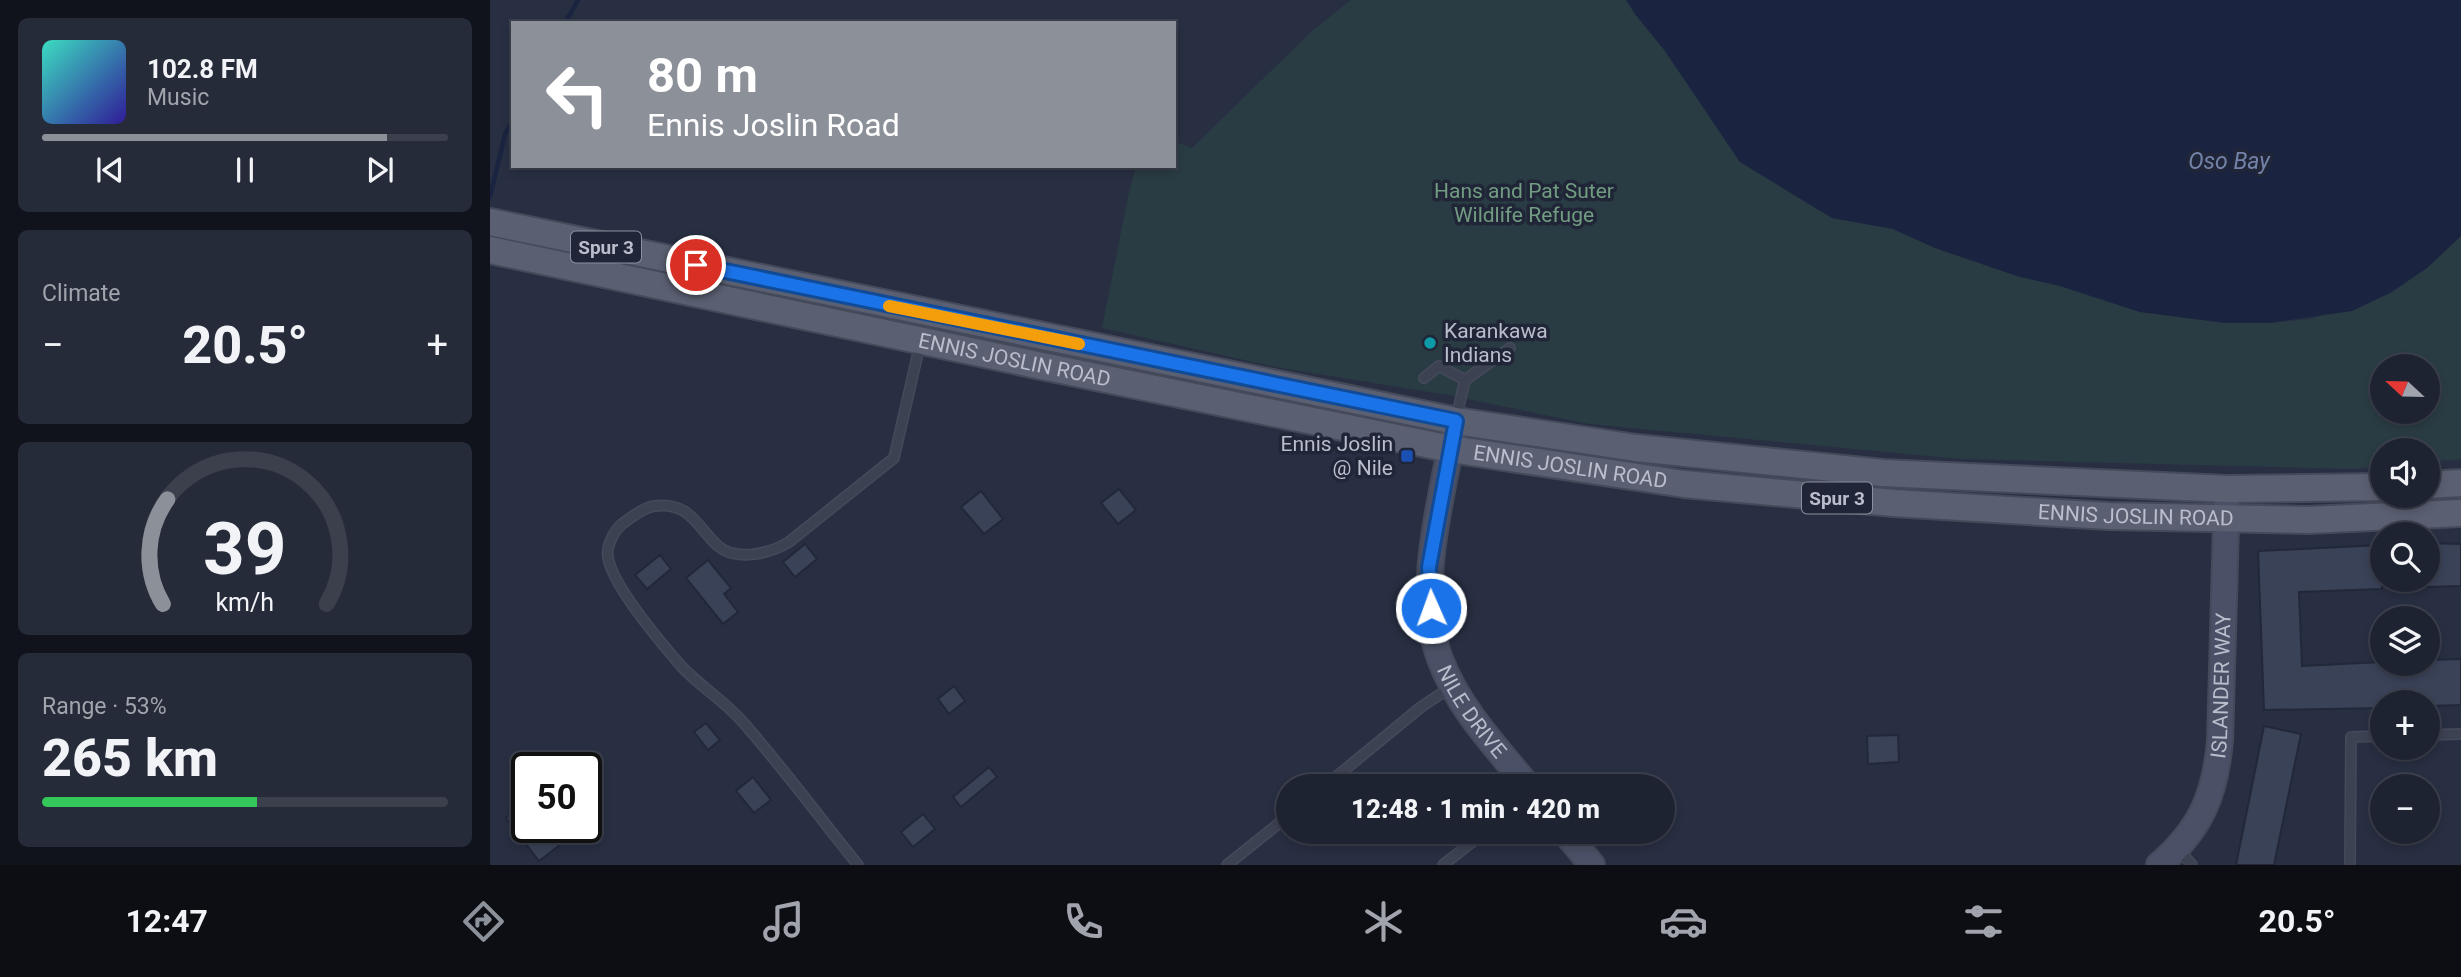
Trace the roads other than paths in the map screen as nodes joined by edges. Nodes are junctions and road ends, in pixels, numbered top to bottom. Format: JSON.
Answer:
{"nodes":[{"id":1,"x":490,"y":222,"type":"edge"},
{"id":2,"x":490,"y":250,"type":"edge"},
{"id":3,"x":927,"y":313,"type":"junction"},
{"id":4,"x":921,"y":341,"type":"junction"},
{"id":5,"x":1510,"y":348,"type":"dead end"},
{"id":6,"x":1424,"y":377,"type":"dead end"},
{"id":7,"x":1465,"y":380,"type":"junction"},
{"id":8,"x":1456,"y":421,"type":"junction"},
{"id":9,"x":1451,"y":449,"type":"junction"},
{"id":10,"x":2461,"y":484,"type":"edge"},
{"id":11,"x":2440,"y":485,"type":"edge"},
{"id":12,"x":2370,"y":487,"type":"edge"},
{"id":13,"x":2227,"y":489,"type":"junction"},
{"id":14,"x":2461,"y":513,"type":"edge"},
{"id":15,"x":2225,"y":519,"type":"junction"},
{"id":16,"x":1453,"y":686,"type":"junction"},
{"id":17,"x":2461,"y":734,"type":"edge"},
{"id":18,"x":2440,"y":735,"type":"edge"},
{"id":19,"x":2370,"y":736,"type":"edge"},
{"id":20,"x":1340,"y":774,"type":"edge"},
{"id":21,"x":1518,"y":774,"type":"edge"},
{"id":22,"x":1276,"y":826,"type":"edge"},
{"id":23,"x":1470,"y":844,"type":"edge"},
{"id":24,"x":1573,"y":844,"type":"edge"},
{"id":25,"x":2185,"y":857,"type":"edge"},
{"id":26,"x":1586,"y":863,"type":"edge"},
{"id":27,"x":858,"y":865,"type":"edge"},
{"id":28,"x":1227,"y":865,"type":"edge"},
{"id":29,"x":1443,"y":865,"type":"edge"},
{"id":30,"x":2159,"y":865,"type":"edge"},
{"id":31,"x":2350,"y":865,"type":"edge"}],
"edges":[{"from":1,"to":3,"type":"main road","name":"ENNIS JOSLIN ROAD","number":"Spur 3"},
{"from":2,"to":4,"type":"main road","name":"ENNIS JOSLIN ROAD","number":"Spur 3"},
{"from":3,"to":4,"type":"main road"},
{"from":3,"to":8,"type":"main road","name":"ENNIS JOSLIN ROAD","number":"Spur 3"},
{"from":4,"to":9,"type":"main road","name":"ENNIS JOSLIN ROAD","number":"Spur 3"},
{"from":4,"to":27,"type":"lane"},
{"from":5,"to":7,"type":"lane"},
{"from":6,"to":7,"type":"lane"},
{"from":7,"to":8,"type":"lane"},
{"from":8,"to":9,"type":"main road","name":"NILE DRIVE"},
{"from":8,"to":13,"type":"main road","name":"ENNIS JOSLIN ROAD","number":"Spur 3"},
{"from":9,"to":15,"type":"main road","name":"ENNIS JOSLIN ROAD","number":"Spur 3"},
{"from":9,"to":16,"type":"main road","name":"NILE DRIVE"},
{"from":10,"to":11,"type":"main road"},
{"from":12,"to":13,"type":"main road","name":"ENNIS JOSLIN ROAD","number":"Spur 3"},
{"from":13,"to":15,"type":"main road","name":"ISLANDER WAY"},
{"from":14,"to":15,"type":"main road","name":"ENNIS JOSLIN ROAD","number":"Spur 3"},
{"from":15,"to":25,"type":"main road","name":"ISLANDER WAY"},
{"from":16,"to":20,"type":"lane"},
{"from":16,"to":21,"type":"main road","name":"NILE DRIVE"},
{"from":17,"to":18,"type":"lane"},
{"from":19,"to":31,"type":"lane"},
{"from":22,"to":28,"type":"lane"},
{"from":23,"to":29,"type":"lane"},
{"from":24,"to":26,"type":"main road"},
{"from":25,"to":30,"type":"main road","name":"ISLANDER WAY"}]}
